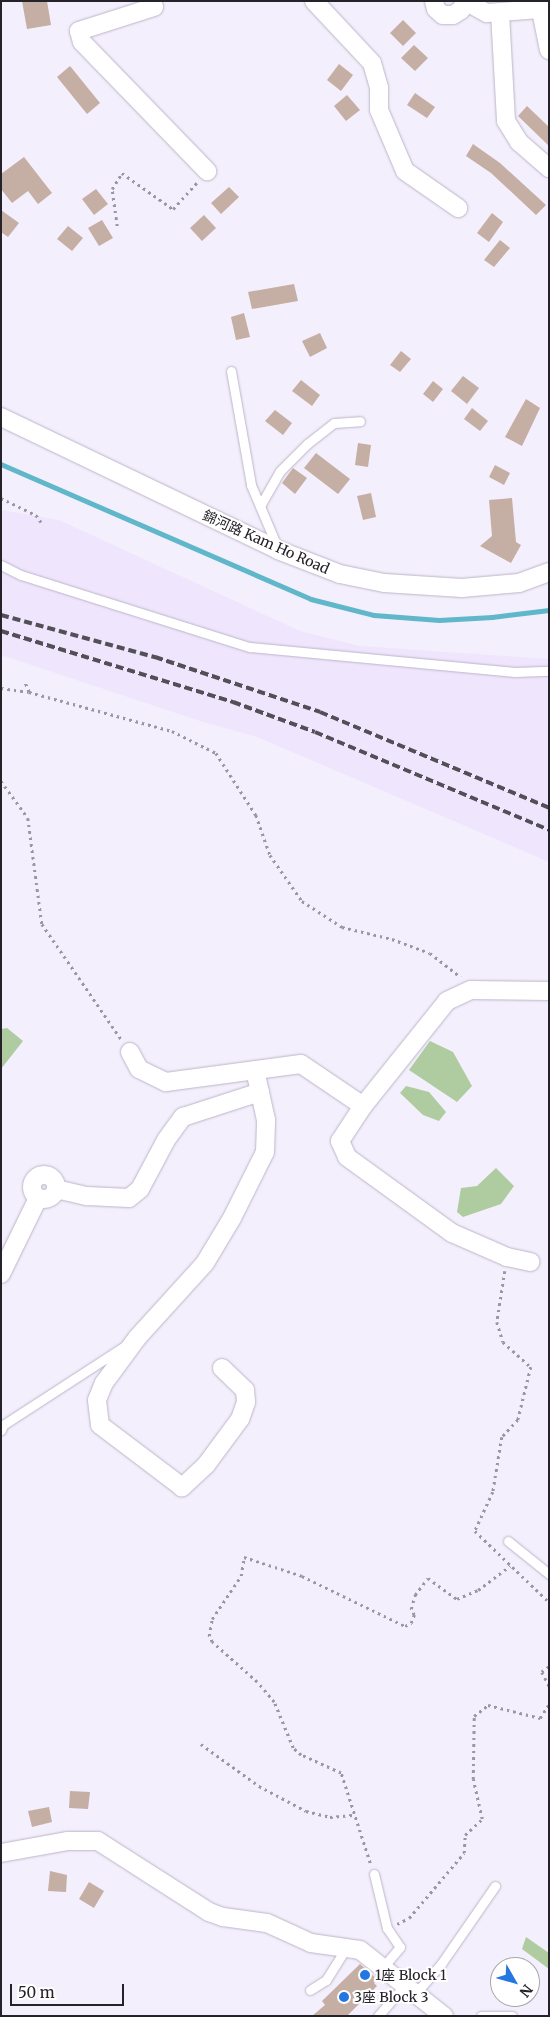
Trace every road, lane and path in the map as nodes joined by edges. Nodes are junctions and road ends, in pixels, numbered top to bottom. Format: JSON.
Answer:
{"nodes":[{"id":1,"x":152,"y":1,"type":"edge"},
{"id":2,"x":314,"y":1,"type":"edge"},
{"id":3,"x":434,"y":1,"type":"edge"},
{"id":4,"x":464,"y":1,"type":"edge"},
{"id":5,"x":539,"y":5,"type":"edge"},
{"id":6,"x":500,"y":13,"type":"junction"},
{"id":7,"x":549,"y":50,"type":"edge"},
{"id":8,"x":549,"y":168,"type":"edge"},
{"id":9,"x":207,"y":171,"type":"joint"},
{"id":10,"x":458,"y":208,"type":"dead end"},
{"id":11,"x":117,"y":226,"type":"dead end"},
{"id":12,"x":231,"y":371,"type":"dead end"},
{"id":13,"x":1,"y":417,"type":"edge"},
{"id":14,"x":360,"y":421,"type":"dead end"},
{"id":15,"x":1,"y":498,"type":"edge"},
{"id":16,"x":260,"y":506,"type":"junction"},
{"id":17,"x":41,"y":522,"type":"dead end"},
{"id":18,"x":278,"y":550,"type":"junction"},
{"id":19,"x":1,"y":565,"type":"edge"},
{"id":20,"x":549,"y":572,"type":"edge"},
{"id":21,"x":549,"y":672,"type":"edge"},
{"id":22,"x":25,"y":683,"type":"dead end"},
{"id":23,"x":1,"y":688,"type":"edge"},
{"id":24,"x":29,"y":692,"type":"junction"},
{"id":25,"x":1,"y":781,"type":"edge"},
{"id":26,"x":471,"y":990,"type":"junction"},
{"id":27,"x":549,"y":991,"type":"edge"},
{"id":28,"x":130,"y":1052,"type":"joint"},
{"id":29,"x":255,"y":1070,"type":"junction"},
{"id":30,"x":260,"y":1092,"type":"junction"},
{"id":31,"x":363,"y":1106,"type":"junction"},
{"id":32,"x":507,"y":1258,"type":"junction"},
{"id":33,"x":530,"y":1262,"type":"dead end"},
{"id":34,"x":1,"y":1274,"type":"edge"},
{"id":35,"x":137,"y":1338,"type":"junction"},
{"id":36,"x":222,"y":1368,"type":"dead end"},
{"id":37,"x":1,"y":1430,"type":"edge"},
{"id":38,"x":508,"y":1540,"type":"dead end"},
{"id":39,"x":510,"y":1566,"type":"junction"},
{"id":40,"x":549,"y":1574,"type":"edge"},
{"id":41,"x":549,"y":1602,"type":"edge"},
{"id":42,"x":549,"y":1667,"type":"edge"},
{"id":43,"x":549,"y":1686,"type":"edge"},
{"id":44,"x":549,"y":1704,"type":"edge"},
{"id":45,"x":201,"y":1744,"type":"dead end"},
{"id":46,"x":355,"y":1815,"type":"junction"},
{"id":47,"x":1,"y":1853,"type":"edge"},
{"id":48,"x":374,"y":1874,"type":"joint"},
{"id":49,"x":495,"y":1886,"type":"dead end"},
{"id":50,"x":387,"y":1928,"type":"junction"},
{"id":51,"x":346,"y":1948,"type":"junction"},
{"id":52,"x":383,"y":1967,"type":"junction"},
{"id":53,"x":310,"y":1990,"type":"dead end"},
{"id":54,"x":410,"y":1990,"type":"junction"},
{"id":55,"x":378,"y":2016,"type":"edge"},
{"id":56,"x":444,"y":2016,"type":"edge"},
{"id":57,"x":481,"y":2016,"type":"edge"},
{"id":58,"x":512,"y":2016,"type":"edge"}],
"edges":[{"from":1,"to":9,"type":"street"},
{"from":2,"to":10,"type":"street"},
{"from":3,"to":4,"type":"street"},
{"from":4,"to":6,"type":"street"},
{"from":5,"to":6,"type":"street"},
{"from":5,"to":7,"type":"street"},
{"from":6,"to":8,"type":"street"},
{"from":9,"to":11,"type":"path"},
{"from":12,"to":16,"type":"lane"},
{"from":13,"to":18,"type":"street","name":"錦河路 Kam Ho Road"},
{"from":14,"to":16,"type":"lane"},
{"from":15,"to":17,"type":"path"},
{"from":16,"to":18,"type":"lane"},
{"from":18,"to":20,"type":"street","name":"錦河路 Kam Ho Road"},
{"from":19,"to":21,"type":"lane"},
{"from":22,"to":24,"type":"path"},
{"from":23,"to":24,"type":"path"},
{"from":24,"to":26,"type":"path"},
{"from":25,"to":28,"type":"path"},
{"from":26,"to":27,"type":"street"},
{"from":26,"to":31,"type":"street"},
{"from":28,"to":29,"type":"street"},
{"from":29,"to":30,"type":"street"},
{"from":29,"to":31,"type":"street"},
{"from":30,"to":34,"type":"street"},
{"from":30,"to":35,"type":"street"},
{"from":31,"to":32,"type":"street"},
{"from":32,"to":33,"type":"street"},
{"from":32,"to":39,"type":"path"},
{"from":35,"to":36,"type":"street"},
{"from":35,"to":37,"type":"lane"},
{"from":38,"to":40,"type":"lane"},
{"from":39,"to":41,"type":"path"},
{"from":39,"to":46,"type":"path"},
{"from":42,"to":43,"type":"path"},
{"from":44,"to":50,"type":"path"},
{"from":45,"to":46,"type":"path"},
{"from":46,"to":48,"type":"path"},
{"from":47,"to":51,"type":"street"},
{"from":48,"to":50,"type":"lane"},
{"from":49,"to":54,"type":"lane"},
{"from":50,"to":52,"type":"lane"},
{"from":51,"to":52,"type":"street"},
{"from":51,"to":53,"type":"lane"},
{"from":52,"to":54,"type":"street"},
{"from":54,"to":55,"type":"lane"},
{"from":54,"to":56,"type":"street"},
{"from":57,"to":58,"type":"lane"}]}
